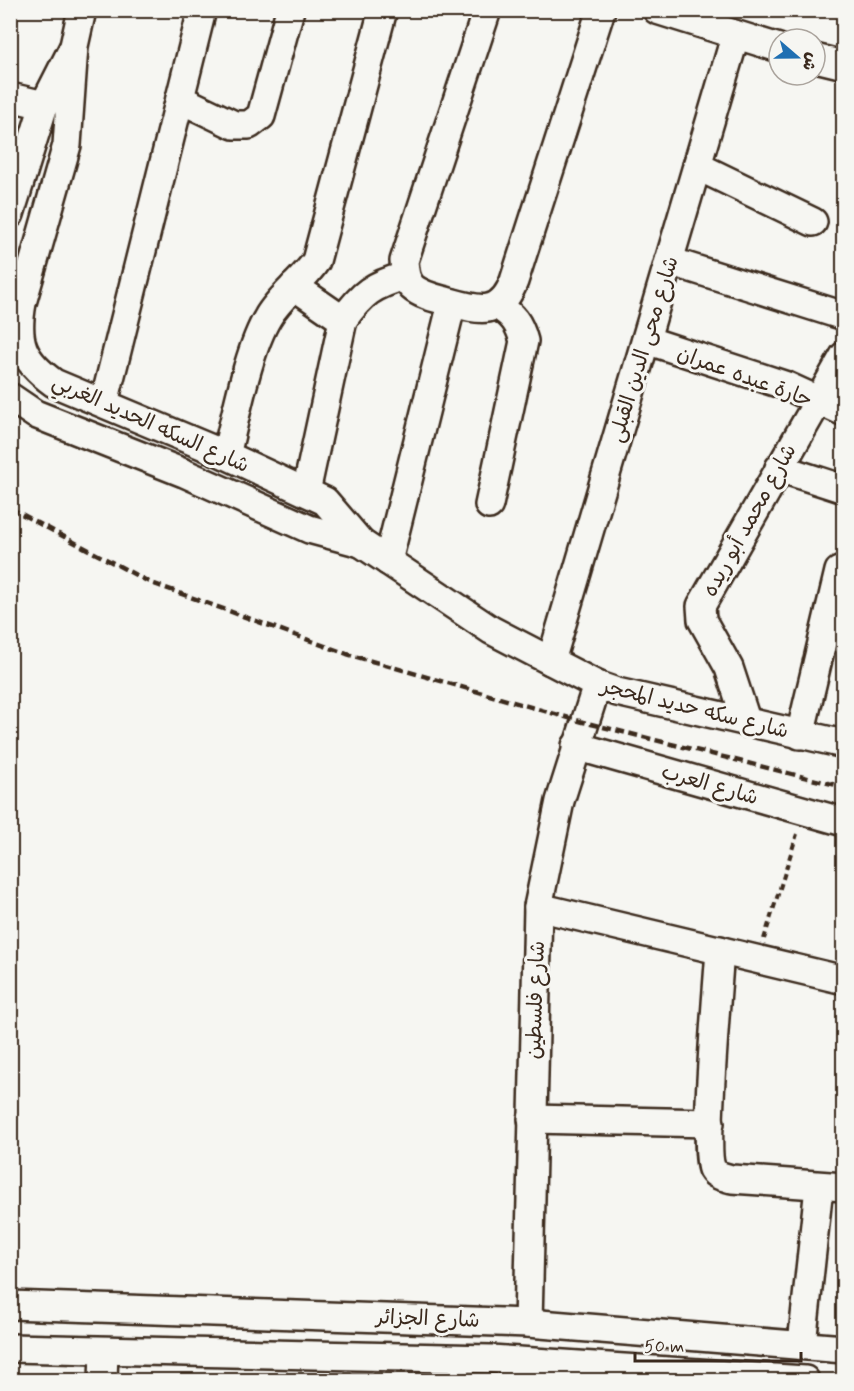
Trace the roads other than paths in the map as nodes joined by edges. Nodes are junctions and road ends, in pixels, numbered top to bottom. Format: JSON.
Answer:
{"nodes":[{"id":1,"x":82,"y":10,"type":"edge"},
{"id":2,"x":202,"y":10,"type":"edge"},
{"id":3,"x":290,"y":10,"type":"edge"},
{"id":4,"x":383,"y":10,"type":"edge"},
{"id":5,"x":487,"y":10,"type":"edge"},
{"id":6,"x":601,"y":10,"type":"edge"},
{"id":7,"x":657,"y":10,"type":"edge"},
{"id":8,"x":735,"y":37,"type":"junction"},
{"id":9,"x":767,"y":45,"type":"edge"},
{"id":10,"x":74,"y":46,"type":"junction"},
{"id":11,"x":827,"y":61,"type":"edge"},
{"id":12,"x":843,"y":65,"type":"edge"},
{"id":13,"x":10,"y":97,"type":"edge"},
{"id":14,"x":180,"y":99,"type":"junction"},
{"id":15,"x":44,"y":105,"type":"junction"},
{"id":16,"x":697,"y":166,"type":"junction"},
{"id":17,"x":10,"y":214,"type":"edge"},
{"id":18,"x":813,"y":222,"type":"dead end"},
{"id":19,"x":669,"y":261,"type":"junction"},
{"id":20,"x":405,"y":276,"type":"junction"},
{"id":21,"x":294,"y":286,"type":"junction"},
{"id":22,"x":452,"y":303,"type":"junction"},
{"id":23,"x":498,"y":306,"type":"junction"},
{"id":24,"x":843,"y":316,"type":"edge"},
{"id":25,"x":343,"y":320,"type":"junction"},
{"id":26,"x":646,"y":340,"type":"junction"},
{"id":27,"x":843,"y":356,"type":"edge"},
{"id":28,"x":10,"y":397,"type":"edge"},
{"id":29,"x":816,"y":401,"type":"junction"},
{"id":30,"x":104,"y":403,"type":"junction"},
{"id":31,"x":843,"y":412,"type":"edge"},
{"id":32,"x":226,"y":454,"type":"junction"},
{"id":33,"x":779,"y":468,"type":"junction"},
{"id":34,"x":843,"y":489,"type":"edge"},
{"id":35,"x":306,"y":492,"type":"junction"},
{"id":36,"x":489,"y":505,"type":"dead end"},
{"id":37,"x":361,"y":543,"type":"junction"},
{"id":38,"x":388,"y":561,"type":"junction"},
{"id":39,"x":839,"y":571,"type":"dead end"},
{"id":40,"x":551,"y":661,"type":"junction"},
{"id":41,"x":597,"y":685,"type":"junction"},
{"id":42,"x":747,"y":723,"type":"junction"},
{"id":43,"x":800,"y":735,"type":"junction"},
{"id":44,"x":843,"y":744,"type":"edge"},
{"id":45,"x":576,"y":746,"type":"junction"},
{"id":46,"x":843,"y":822,"type":"edge"},
{"id":47,"x":538,"y":907,"type":"junction"},
{"id":48,"x":720,"y":950,"type":"junction"},
{"id":49,"x":843,"y":980,"type":"edge"},
{"id":50,"x":532,"y":1119,"type":"junction"},
{"id":51,"x":710,"y":1123,"type":"junction"},
{"id":52,"x":831,"y":1187,"type":"edge"},
{"id":53,"x":10,"y":1305,"type":"edge"},
{"id":54,"x":54,"y":1306,"type":"junction"},
{"id":55,"x":528,"y":1323,"type":"junction"},
{"id":56,"x":802,"y":1344,"type":"junction"},
{"id":57,"x":10,"y":1348,"type":"edge"},
{"id":58,"x":52,"y":1349,"type":"junction"},
{"id":59,"x":843,"y":1349,"type":"edge"},
{"id":60,"x":104,"y":1351,"type":"junction"},
{"id":61,"x":491,"y":1370,"type":"edge"},
{"id":62,"x":550,"y":1372,"type":"edge"},
{"id":63,"x":103,"y":1380,"type":"edge"},
{"id":64,"x":800,"y":1380,"type":"edge"},
{"id":65,"x":805,"y":1380,"type":"edge"}],
"edges":[{"from":1,"to":10,"type":"street","name":"شارع السكه الحديد الغربي"},
{"from":2,"to":14,"type":"street"},
{"from":3,"to":14,"type":"street"},
{"from":4,"to":21,"type":"street"},
{"from":5,"to":20,"type":"street"},
{"from":6,"to":23,"type":"street"},
{"from":7,"to":8,"type":"street"},
{"from":8,"to":9,"type":"street"},
{"from":8,"to":16,"type":"street","name":"شارع محى الدين القبلى"},
{"from":10,"to":15,"type":"street","name":"شارع السكه الحديد الغربي"},
{"from":10,"to":30,"type":"street","name":"شارع السكه الحديد الغربي"},
{"from":11,"to":12,"type":"street"},
{"from":13,"to":15,"type":"street"},
{"from":14,"to":30,"type":"street"},
{"from":15,"to":17,"type":"street","name":"شارع السكه الحديد الغربي"},
{"from":16,"to":18,"type":"street"},
{"from":16,"to":19,"type":"street","name":"شارع محى الدين القبلى"},
{"from":19,"to":24,"type":"street"},
{"from":19,"to":26,"type":"street","name":"شارع محى الدين القبلى"},
{"from":20,"to":22,"type":"street"},
{"from":20,"to":25,"type":"street"},
{"from":21,"to":25,"type":"street"},
{"from":21,"to":32,"type":"street"},
{"from":22,"to":23,"type":"street"},
{"from":22,"to":38,"type":"street"},
{"from":23,"to":36,"type":"street"},
{"from":25,"to":35,"type":"street"},
{"from":26,"to":29,"type":"street","name":"حارة عبده عمران"},
{"from":26,"to":40,"type":"street","name":"شارع محى الدين القبلى"},
{"from":27,"to":29,"type":"street","name":"شارع محمد أبو ريده"},
{"from":28,"to":37,"type":"street","name":"شارع السكه الحديد الغربي"},
{"from":29,"to":31,"type":"street","name":"حارة عبده عمران"},
{"from":29,"to":33,"type":"street","name":"شارع محمد أبو ريده"},
{"from":30,"to":32,"type":"street","name":"شارع السكه الحديد الغربي"},
{"from":32,"to":35,"type":"street","name":"شارع السكه الحديد الغربي"},
{"from":33,"to":34,"type":"street"},
{"from":33,"to":42,"type":"street","name":"شارع محمد أبو ريده"},
{"from":35,"to":37,"type":"street","name":"شارع السكه الحديد الغربي"},
{"from":37,"to":38,"type":"street","name":"شارع السكه الحديد الغربي"},
{"from":38,"to":40,"type":"street","name":"شارع السكه الحديد الغربي"},
{"from":39,"to":43,"type":"street"},
{"from":40,"to":41,"type":"street","name":"شارع سكه حديد المحجر"},
{"from":41,"to":42,"type":"street","name":"شارع سكه حديد المحجر"},
{"from":41,"to":45,"type":"street","name":"شارع فلسطين"},
{"from":42,"to":43,"type":"street","name":"شارع سكه حديد المحجر"},
{"from":43,"to":44,"type":"street","name":"شارع سكه حديد المحجر"},
{"from":45,"to":46,"type":"street","name":"شارع العرب"},
{"from":45,"to":47,"type":"street","name":"شارع فلسطين"},
{"from":47,"to":48,"type":"street"},
{"from":47,"to":50,"type":"street","name":"شارع فلسطين"},
{"from":48,"to":49,"type":"street"},
{"from":48,"to":51,"type":"street"},
{"from":50,"to":51,"type":"street"},
{"from":50,"to":55,"type":"street","name":"شارع فلسطين"},
{"from":51,"to":52,"type":"street"},
{"from":52,"to":56,"type":"street"},
{"from":53,"to":54,"type":"street","name":"شارع الجزائر"},
{"from":54,"to":55,"type":"street","name":"شارع الجزائر"},
{"from":54,"to":58,"type":"street"},
{"from":55,"to":56,"type":"street","name":"شارع الجزائر"},
{"from":56,"to":59,"type":"street","name":"شارع الجزائر"},
{"from":57,"to":58,"type":"street","name":"شارع الجزائر"},
{"from":58,"to":60,"type":"street","name":"شارع الجزائر"},
{"from":60,"to":61,"type":"street","name":"شارع الجزائر"},
{"from":60,"to":63,"type":"street"},
{"from":61,"to":62,"type":"street","name":"شارع الجزائر"},
{"from":62,"to":64,"type":"street","name":"شارع الجزائر"},
{"from":64,"to":65,"type":"street","name":"شارع الجزائر"}]}
